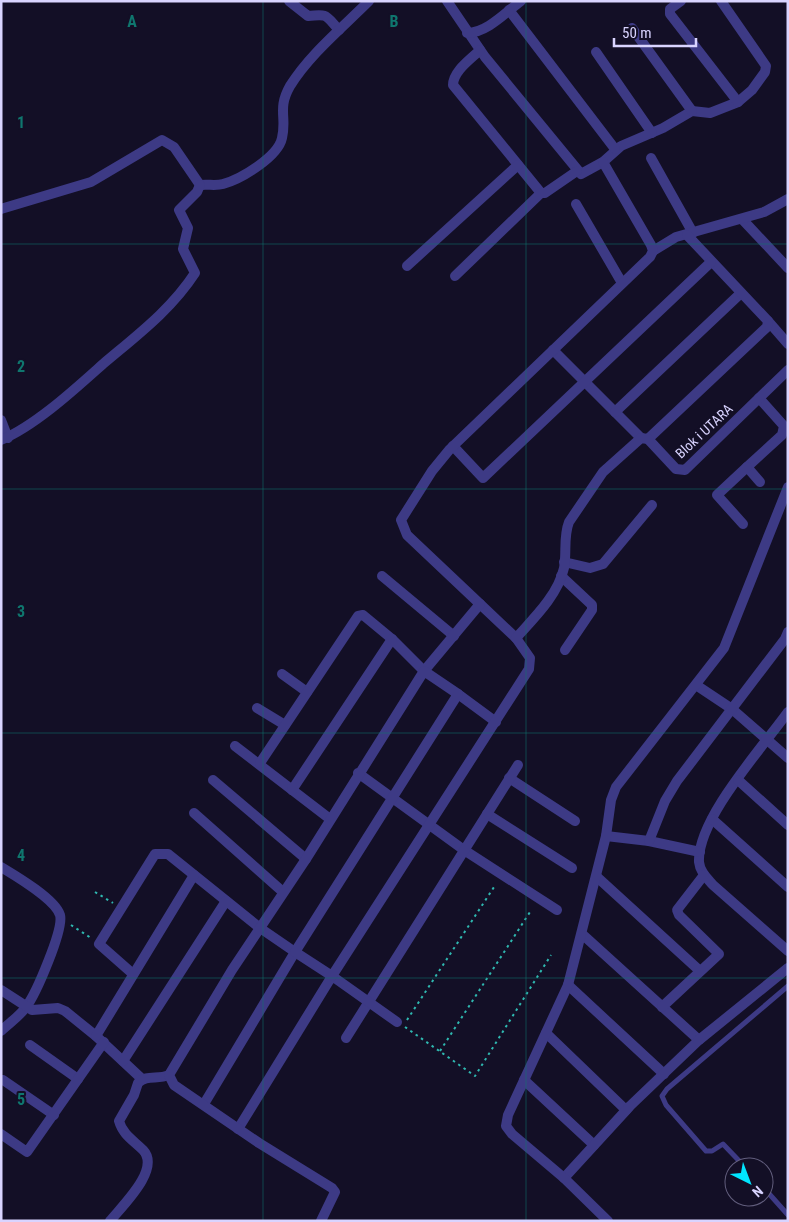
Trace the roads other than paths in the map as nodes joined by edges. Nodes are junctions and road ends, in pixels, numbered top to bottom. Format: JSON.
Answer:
{"nodes":[{"id":1,"x":288,"y":1,"type":"edge"},
{"id":2,"x":369,"y":1,"type":"edge"},
{"id":3,"x":446,"y":1,"type":"edge"},
{"id":4,"x":521,"y":1,"type":"edge"},
{"id":5,"x":681,"y":1,"type":"edge"},
{"id":6,"x":721,"y":1,"type":"edge"},
{"id":7,"x":509,"y":10,"type":"junction"},
{"id":8,"x":632,"y":28,"type":"dead end"},
{"id":9,"x":339,"y":30,"type":"junction"},
{"id":10,"x":467,"y":33,"type":"junction"},
{"id":11,"x":480,"y":50,"type":"junction"},
{"id":12,"x":596,"y":52,"type":"dead end"},
{"id":13,"x":738,"y":102,"type":"junction"},
{"id":14,"x":692,"y":111,"type":"junction"},
{"id":15,"x":652,"y":133,"type":"junction"},
{"id":16,"x":615,"y":150,"type":"junction"},
{"id":17,"x":651,"y":158,"type":"dead end"},
{"id":18,"x":603,"y":162,"type":"junction"},
{"id":19,"x":518,"y":165,"type":"junction"},
{"id":20,"x":578,"y":171,"type":"junction"},
{"id":21,"x":200,"y":185,"type":"junction"},
{"id":22,"x":541,"y":193,"type":"junction"},
{"id":23,"x":576,"y":204,"type":"dead end"},
{"id":24,"x":786,"y":205,"type":"edge"},
{"id":25,"x":1,"y":209,"type":"edge"},
{"id":26,"x":742,"y":218,"type":"junction"},
{"id":27,"x":690,"y":234,"type":"junction"},
{"id":28,"x":653,"y":251,"type":"junction"},
{"id":29,"x":711,"y":262,"type":"junction"},
{"id":30,"x":407,"y":266,"type":"dead end"},
{"id":31,"x":788,"y":268,"type":"edge"},
{"id":32,"x":455,"y":276,"type":"dead end"},
{"id":33,"x":622,"y":283,"type":"junction"},
{"id":34,"x":741,"y":293,"type":"junction"},
{"id":35,"x":768,"y":321,"type":"junction"},
{"id":36,"x":788,"y":344,"type":"edge"},
{"id":37,"x":553,"y":350,"type":"junction"},
{"id":38,"x":788,"y":370,"type":"edge"},
{"id":39,"x":585,"y":382,"type":"junction"},
{"id":40,"x":759,"y":398,"type":"junction"},
{"id":41,"x":615,"y":412,"type":"junction"},
{"id":42,"x":1,"y":420,"type":"edge"},
{"id":43,"x":4,"y":439,"type":"edge"},
{"id":44,"x":644,"y":439,"type":"junction"},
{"id":45,"x":453,"y":446,"type":"junction"},
{"id":46,"x":747,"y":467,"type":"junction"},
{"id":47,"x":760,"y":482,"type":"dead end"},
{"id":48,"x":788,"y":488,"type":"edge"},
{"id":49,"x":652,"y":505,"type":"dead end"},
{"id":50,"x":743,"y":524,"type":"dead end"},
{"id":51,"x":564,"y":562,"type":"junction"},
{"id":52,"x":382,"y":576,"type":"dead end"},
{"id":53,"x":561,"y":576,"type":"junction"},
{"id":54,"x":480,"y":604,"type":"junction"},
{"id":55,"x":788,"y":632,"type":"edge"},
{"id":56,"x":454,"y":636,"type":"junction"},
{"id":57,"x":516,"y":638,"type":"junction"},
{"id":58,"x":392,"y":639,"type":"junction"},
{"id":59,"x":566,"y":650,"type":"dead end"},
{"id":60,"x":424,"y":670,"type":"junction"},
{"id":61,"x":282,"y":674,"type":"dead end"},
{"id":62,"x":696,"y":685,"type":"junction"},
{"id":63,"x":307,"y":692,"type":"junction"},
{"id":64,"x":458,"y":694,"type":"junction"},
{"id":65,"x":257,"y":708,"type":"dead end"},
{"id":66,"x":732,"y":709,"type":"junction"},
{"id":67,"x":788,"y":712,"type":"edge"},
{"id":68,"x":496,"y":722,"type":"junction"},
{"id":69,"x":285,"y":726,"type":"junction"},
{"id":70,"x":768,"y":739,"type":"junction"},
{"id":71,"x":236,"y":746,"type":"dead end"},
{"id":72,"x":788,"y":758,"type":"edge"},
{"id":73,"x":260,"y":763,"type":"junction"},
{"id":74,"x":518,"y":765,"type":"dead end"},
{"id":75,"x":358,"y":773,"type":"junction"},
{"id":76,"x":509,"y":778,"type":"junction"},
{"id":77,"x":213,"y":780,"type":"dead end"},
{"id":78,"x":738,"y":780,"type":"junction"},
{"id":79,"x":292,"y":790,"type":"junction"},
{"id":80,"x":392,"y":798,"type":"junction"},
{"id":81,"x":194,"y":813,"type":"dead end"},
{"id":82,"x":487,"y":814,"type":"junction"},
{"id":83,"x":330,"y":819,"type":"junction"},
{"id":84,"x":712,"y":819,"type":"junction"},
{"id":85,"x":575,"y":821,"type":"dead end"},
{"id":86,"x":428,"y":824,"type":"junction"},
{"id":87,"x":788,"y":825,"type":"edge"},
{"id":88,"x":606,"y":836,"type":"junction"},
{"id":89,"x":649,"y":841,"type":"junction"},
{"id":90,"x":464,"y":850,"type":"junction"},
{"id":91,"x":700,"y":852,"type":"junction"},
{"id":92,"x":306,"y":859,"type":"junction"},
{"id":93,"x":1,"y":867,"type":"edge"},
{"id":94,"x":572,"y":868,"type":"dead end"},
{"id":95,"x":194,"y":875,"type":"junction"},
{"id":96,"x":704,"y":875,"type":"junction"},
{"id":97,"x":596,"y":877,"type":"junction"},
{"id":98,"x":788,"y":887,"type":"edge"},
{"id":99,"x":283,"y":892,"type":"junction"},
{"id":100,"x":226,"y":901,"type":"junction"},
{"id":101,"x":557,"y":910,"type":"dead end"},
{"id":102,"x":260,"y":928,"type":"junction"},
{"id":103,"x":582,"y":934,"type":"junction"},
{"id":104,"x":788,"y":951,"type":"edge"},
{"id":105,"x":295,"y":952,"type":"junction"},
{"id":106,"x":788,"y":968,"type":"edge"},
{"id":107,"x":700,"y":971,"type":"junction"},
{"id":108,"x":133,"y":974,"type":"junction"},
{"id":109,"x":332,"y":976,"type":"junction"},
{"id":110,"x":568,"y":985,"type":"junction"},
{"id":111,"x":788,"y":986,"type":"edge"},
{"id":112,"x":1,"y":990,"type":"edge"},
{"id":113,"x":368,"y":1001,"type":"junction"},
{"id":114,"x":662,"y":1007,"type":"junction"},
{"id":115,"x":26,"y":1008,"type":"junction"},
{"id":116,"x":397,"y":1022,"type":"dead end"},
{"id":117,"x":1,"y":1031,"type":"edge"},
{"id":118,"x":546,"y":1033,"type":"junction"},
{"id":119,"x":346,"y":1038,"type":"dead end"},
{"id":120,"x":100,"y":1039,"type":"junction"},
{"id":121,"x":699,"y":1040,"type":"junction"},
{"id":122,"x":30,"y":1045,"type":"dead end"},
{"id":123,"x":123,"y":1061,"type":"junction"},
{"id":124,"x":664,"y":1074,"type":"junction"},
{"id":125,"x":168,"y":1075,"type":"junction"},
{"id":126,"x":142,"y":1078,"type":"junction"},
{"id":127,"x":78,"y":1079,"type":"junction"},
{"id":128,"x":3,"y":1080,"type":"dead end"},
{"id":129,"x":524,"y":1080,"type":"junction"},
{"id":130,"x":204,"y":1104,"type":"junction"},
{"id":131,"x":626,"y":1110,"type":"junction"},
{"id":132,"x":54,"y":1114,"type":"junction"},
{"id":133,"x":238,"y":1129,"type":"junction"},
{"id":134,"x":1,"y":1134,"type":"edge"},
{"id":135,"x":594,"y":1145,"type":"junction"},
{"id":136,"x":737,"y":1157,"type":"edge"},
{"id":137,"x":564,"y":1178,"type":"junction"},
{"id":138,"x":774,"y":1199,"type":"edge"},
{"id":139,"x":788,"y":1215,"type":"edge"},
{"id":140,"x":110,"y":1221,"type":"edge"},
{"id":141,"x":321,"y":1221,"type":"edge"},
{"id":142,"x":608,"y":1221,"type":"edge"}],
"edges":[{"from":1,"to":9,"type":"street"},
{"from":2,"to":9,"type":"street"},
{"from":3,"to":10,"type":"street"},
{"from":4,"to":7,"type":"street"},
{"from":5,"to":13,"type":"street"},
{"from":6,"to":13,"type":"street"},
{"from":7,"to":10,"type":"street"},
{"from":7,"to":16,"type":"street"},
{"from":8,"to":14,"type":"street"},
{"from":9,"to":21,"type":"street"},
{"from":10,"to":11,"type":"street"},
{"from":11,"to":19,"type":"street"},
{"from":11,"to":20,"type":"street"},
{"from":12,"to":15,"type":"street"},
{"from":13,"to":14,"type":"street"},
{"from":14,"to":15,"type":"street"},
{"from":15,"to":16,"type":"street"},
{"from":16,"to":18,"type":"street"},
{"from":17,"to":27,"type":"street"},
{"from":18,"to":20,"type":"street"},
{"from":18,"to":28,"type":"street"},
{"from":19,"to":22,"type":"street"},
{"from":19,"to":30,"type":"street"},
{"from":20,"to":22,"type":"street"},
{"from":21,"to":25,"type":"street"},
{"from":21,"to":43,"type":"street"},
{"from":22,"to":32,"type":"street"},
{"from":23,"to":33,"type":"street"},
{"from":24,"to":26,"type":"street"},
{"from":26,"to":27,"type":"street"},
{"from":26,"to":31,"type":"street"},
{"from":27,"to":28,"type":"street"},
{"from":27,"to":29,"type":"street"},
{"from":28,"to":33,"type":"street"},
{"from":29,"to":34,"type":"street"},
{"from":29,"to":39,"type":"street"},
{"from":33,"to":37,"type":"street"},
{"from":34,"to":35,"type":"street"},
{"from":34,"to":41,"type":"street"},
{"from":35,"to":36,"type":"street"},
{"from":35,"to":44,"type":"street"},
{"from":37,"to":39,"type":"street"},
{"from":37,"to":45,"type":"street"},
{"from":38,"to":40,"type":"street","name":"Blok i UTARA"},
{"from":39,"to":41,"type":"street"},
{"from":39,"to":45,"type":"street"},
{"from":40,"to":44,"type":"street","name":"Blok i UTARA"},
{"from":40,"to":46,"type":"street"},
{"from":41,"to":44,"type":"street"},
{"from":42,"to":43,"type":"street"},
{"from":44,"to":51,"type":"street"},
{"from":45,"to":54,"type":"street"},
{"from":46,"to":47,"type":"street"},
{"from":46,"to":50,"type":"street"},
{"from":48,"to":62,"type":"street"},
{"from":49,"to":51,"type":"street"},
{"from":51,"to":53,"type":"street"},
{"from":52,"to":56,"type":"street"},
{"from":53,"to":57,"type":"street"},
{"from":53,"to":59,"type":"street"},
{"from":54,"to":56,"type":"street"},
{"from":54,"to":57,"type":"street"},
{"from":55,"to":66,"type":"street"},
{"from":56,"to":60,"type":"street"},
{"from":57,"to":68,"type":"street"},
{"from":58,"to":60,"type":"street"},
{"from":58,"to":63,"type":"street"},
{"from":58,"to":79,"type":"street"},
{"from":60,"to":64,"type":"street"},
{"from":60,"to":75,"type":"street"},
{"from":61,"to":63,"type":"street"},
{"from":62,"to":66,"type":"street"},
{"from":62,"to":88,"type":"street"},
{"from":63,"to":69,"type":"street"},
{"from":64,"to":68,"type":"street"},
{"from":64,"to":80,"type":"street"},
{"from":65,"to":69,"type":"street"},
{"from":66,"to":70,"type":"street"},
{"from":66,"to":89,"type":"street"},
{"from":67,"to":70,"type":"street"},
{"from":68,"to":86,"type":"street"},
{"from":69,"to":73,"type":"street"},
{"from":70,"to":72,"type":"street"},
{"from":70,"to":78,"type":"street"},
{"from":71,"to":73,"type":"street"},
{"from":73,"to":79,"type":"street"},
{"from":74,"to":76,"type":"street"},
{"from":75,"to":80,"type":"street"},
{"from":75,"to":83,"type":"street"},
{"from":76,"to":82,"type":"street"},
{"from":76,"to":85,"type":"street"},
{"from":77,"to":92,"type":"street"},
{"from":78,"to":84,"type":"street"},
{"from":78,"to":87,"type":"street"},
{"from":79,"to":83,"type":"street"},
{"from":80,"to":86,"type":"street"},
{"from":80,"to":105,"type":"street"},
{"from":81,"to":99,"type":"street"},
{"from":82,"to":90,"type":"street"},
{"from":82,"to":94,"type":"street"},
{"from":83,"to":92,"type":"street"},
{"from":84,"to":91,"type":"street"},
{"from":84,"to":98,"type":"street"},
{"from":86,"to":90,"type":"street"},
{"from":86,"to":109,"type":"street"},
{"from":88,"to":89,"type":"street"},
{"from":88,"to":97,"type":"street"},
{"from":89,"to":91,"type":"street"},
{"from":90,"to":101,"type":"street"},
{"from":90,"to":113,"type":"street"},
{"from":91,"to":96,"type":"street"},
{"from":92,"to":99,"type":"street"},
{"from":93,"to":115,"type":"street"},
{"from":95,"to":100,"type":"street"},
{"from":95,"to":108,"type":"street"},
{"from":95,"to":108,"type":"street"},
{"from":96,"to":104,"type":"street"},
{"from":96,"to":107,"type":"street"},
{"from":97,"to":103,"type":"street"},
{"from":97,"to":107,"type":"street"},
{"from":99,"to":102,"type":"street"},
{"from":100,"to":102,"type":"street"},
{"from":100,"to":123,"type":"street"},
{"from":102,"to":105,"type":"street"},
{"from":102,"to":125,"type":"street"},
{"from":103,"to":110,"type":"street"},
{"from":103,"to":114,"type":"street"},
{"from":105,"to":109,"type":"street"},
{"from":105,"to":130,"type":"street"},
{"from":106,"to":121,"type":"street"},
{"from":107,"to":114,"type":"street"},
{"from":108,"to":120,"type":"street"},
{"from":109,"to":113,"type":"street"},
{"from":109,"to":133,"type":"street"},
{"from":110,"to":118,"type":"street"},
{"from":110,"to":124,"type":"street"},
{"from":111,"to":136,"type":"lane"},
{"from":112,"to":115,"type":"street"},
{"from":113,"to":116,"type":"street"},
{"from":113,"to":119,"type":"street"},
{"from":114,"to":121,"type":"street"},
{"from":115,"to":117,"type":"street"},
{"from":115,"to":120,"type":"street"},
{"from":118,"to":129,"type":"street"},
{"from":118,"to":131,"type":"street"},
{"from":120,"to":123,"type":"street"},
{"from":120,"to":127,"type":"street"},
{"from":121,"to":124,"type":"street"},
{"from":122,"to":127,"type":"street"},
{"from":123,"to":126,"type":"street"},
{"from":124,"to":131,"type":"street"},
{"from":125,"to":126,"type":"street"},
{"from":125,"to":130,"type":"street"},
{"from":126,"to":140,"type":"street"},
{"from":127,"to":132,"type":"street"},
{"from":128,"to":132,"type":"street"},
{"from":129,"to":135,"type":"street"},
{"from":129,"to":137,"type":"street"},
{"from":130,"to":133,"type":"street"},
{"from":131,"to":135,"type":"street"},
{"from":132,"to":134,"type":"street"},
{"from":133,"to":141,"type":"street"},
{"from":135,"to":137,"type":"street"},
{"from":137,"to":142,"type":"street"},
{"from":138,"to":139,"type":"lane"}]}
